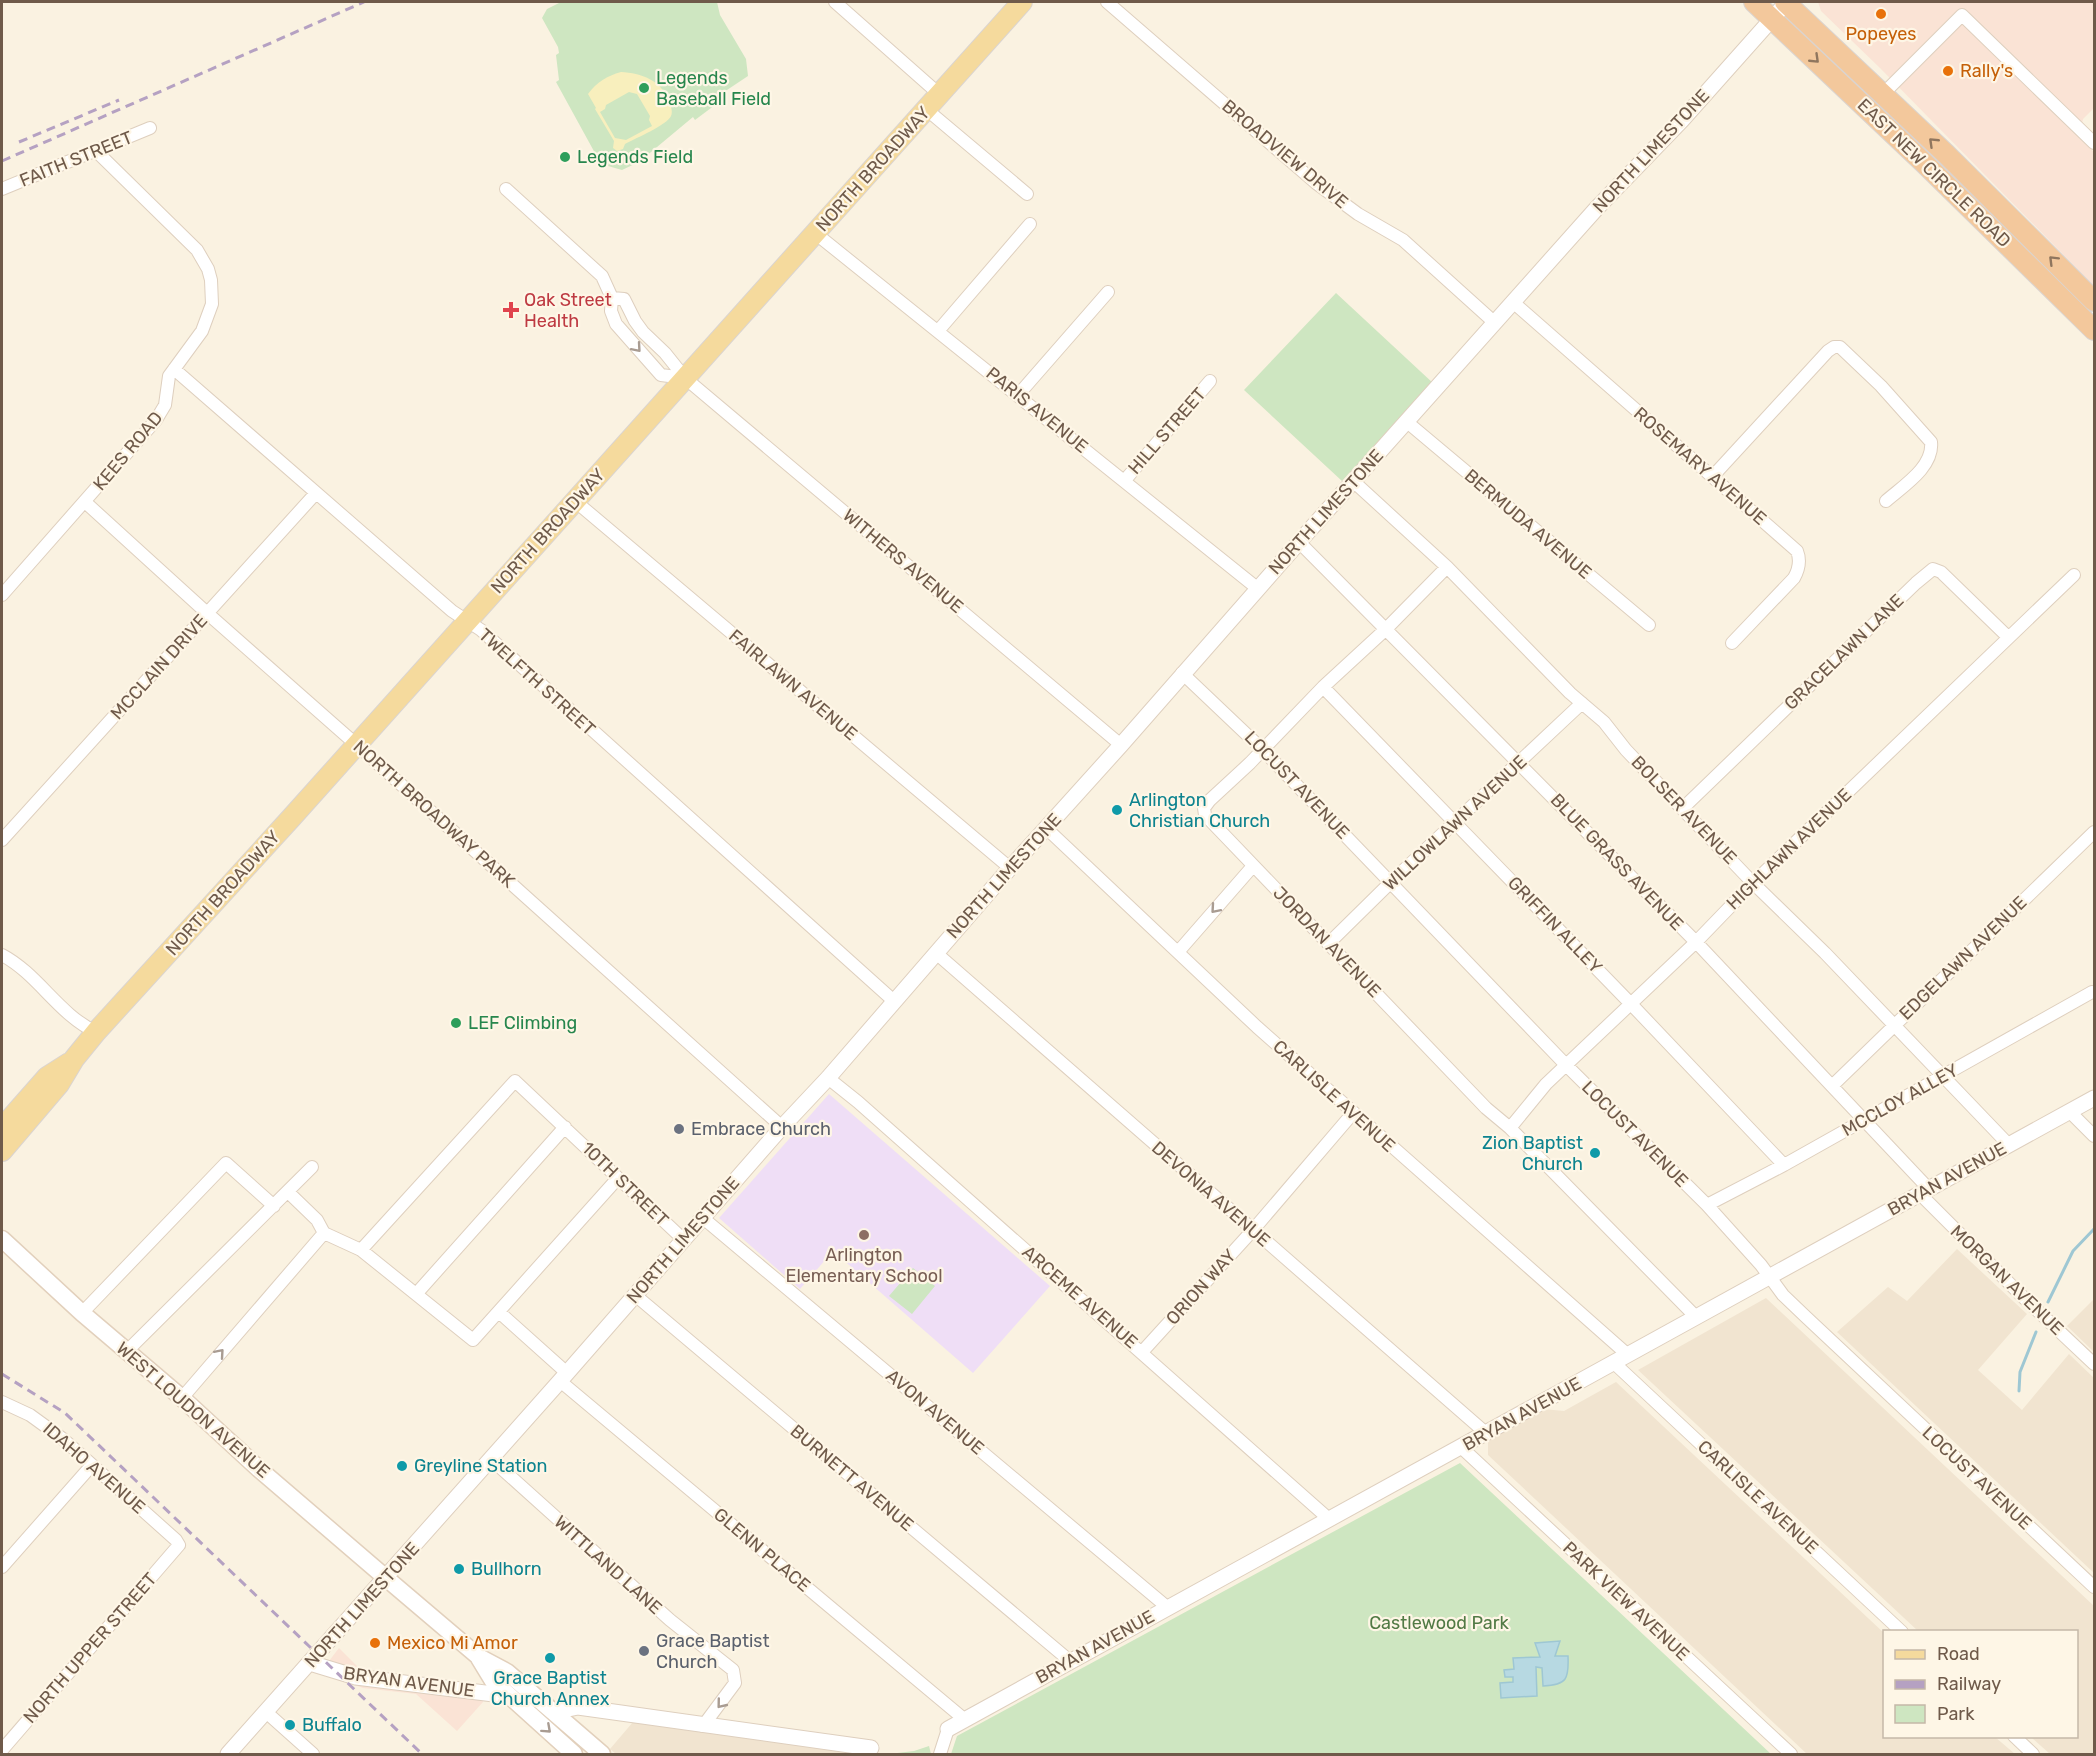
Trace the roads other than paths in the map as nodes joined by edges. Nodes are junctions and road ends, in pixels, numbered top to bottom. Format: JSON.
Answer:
{"nodes":[{"id":1,"x":835,"y":2,"type":"edge"},
{"id":2,"x":1022,"y":2,"type":"edge"},
{"id":3,"x":1107,"y":2,"type":"edge"},
{"id":4,"x":1754,"y":2,"type":"edge"},
{"id":5,"x":1786,"y":2,"type":"edge"},
{"id":6,"x":1772,"y":18,"type":"junction"},
{"id":7,"x":939,"y":94,"type":"junction"},
{"id":8,"x":1883,"y":94,"type":"junction"},
{"id":9,"x":926,"y":109,"type":"junction"},
{"id":10,"x":150,"y":128,"type":"dead end"},
{"id":11,"x":2094,"y":143,"type":"edge"},
{"id":12,"x":96,"y":151,"type":"junction"},
{"id":13,"x":2,"y":189,"type":"edge"},
{"id":14,"x":506,"y":189,"type":"dead end"},
{"id":15,"x":1027,"y":194,"type":"dead end"},
{"id":16,"x":1030,"y":224,"type":"dead end"},
{"id":17,"x":815,"y":233,"type":"junction"},
{"id":18,"x":1108,"y":292,"type":"dead end"},
{"id":19,"x":612,"y":298,"type":"junction"},
{"id":20,"x":2094,"y":301,"type":"edge"},
{"id":21,"x":1514,"y":303,"type":"junction"},
{"id":22,"x":1495,"y":323,"type":"junction"},
{"id":23,"x":2094,"y":330,"type":"edge"},
{"id":24,"x":938,"y":331,"type":"junction"},
{"id":25,"x":174,"y":369,"type":"junction"},
{"id":26,"x":685,"y":378,"type":"junction"},
{"id":27,"x":1210,"y":381,"type":"dead end"},
{"id":28,"x":1018,"y":395,"type":"junction"},
{"id":29,"x":1407,"y":422,"type":"junction"},
{"id":30,"x":1713,"y":476,"type":"junction"},
{"id":31,"x":1125,"y":480,"type":"junction"},
{"id":32,"x":1353,"y":482,"type":"junction"},
{"id":33,"x":316,"y":493,"type":"junction"},
{"id":34,"x":575,"y":501,"type":"junction"},
{"id":35,"x":1886,"y":501,"type":"dead end"},
{"id":36,"x":85,"y":502,"type":"junction"},
{"id":37,"x":1299,"y":542,"type":"junction"},
{"id":38,"x":1447,"y":567,"type":"junction"},
{"id":39,"x":2074,"y":575,"type":"dead end"},
{"id":40,"x":1257,"y":588,"type":"junction"},
{"id":41,"x":2,"y":595,"type":"edge"},
{"id":42,"x":207,"y":613,"type":"junction"},
{"id":43,"x":466,"y":621,"type":"junction"},
{"id":44,"x":1649,"y":625,"type":"dead end"},
{"id":45,"x":1386,"y":629,"type":"junction"},
{"id":46,"x":2008,"y":637,"type":"junction"},
{"id":47,"x":1732,"y":642,"type":"dead end"},
{"id":48,"x":1182,"y":673,"type":"junction"},
{"id":49,"x":1323,"y":687,"type":"junction"},
{"id":50,"x":1582,"y":703,"type":"junction"},
{"id":51,"x":357,"y":744,"type":"junction"},
{"id":52,"x":1121,"y":745,"type":"junction"},
{"id":53,"x":1262,"y":749,"type":"junction"},
{"id":54,"x":1520,"y":763,"type":"junction"},
{"id":55,"x":1683,"y":808,"type":"junction"},
{"id":56,"x":1456,"y":823,"type":"junction"},
{"id":57,"x":1046,"y":828,"type":"junction"},
{"id":58,"x":2094,"y":832,"type":"edge"},
{"id":59,"x":2,"y":840,"type":"edge"},
{"id":60,"x":1253,"y":866,"type":"junction"},
{"id":61,"x":1010,"y":868,"type":"junction"},
{"id":62,"x":1391,"y":882,"type":"junction"},
{"id":63,"x":1753,"y":882,"type":"junction"},
{"id":64,"x":1696,"y":942,"type":"junction"},
{"id":65,"x":1329,"y":943,"type":"junction"},
{"id":66,"x":1178,"y":952,"type":"junction"},
{"id":67,"x":936,"y":953,"type":"junction"},
{"id":68,"x":2,"y":955,"type":"edge"},
{"id":69,"x":2092,"y":992,"type":"dead end"},
{"id":70,"x":895,"y":1002,"type":"junction"},
{"id":71,"x":1631,"y":1004,"type":"junction"},
{"id":72,"x":1894,"y":1025,"type":"junction"},
{"id":73,"x":96,"y":1032,"type":"junction"},
{"id":74,"x":74,"y":1059,"type":"junction"},
{"id":75,"x":1566,"y":1065,"type":"junction"},
{"id":76,"x":1944,"y":1075,"type":"junction"},
{"id":77,"x":828,"y":1078,"type":"junction"},
{"id":78,"x":1833,"y":1085,"type":"junction"},
{"id":79,"x":2094,"y":1098,"type":"edge"},
{"id":80,"x":2070,"y":1112,"type":"junction"},
{"id":81,"x":1353,"y":1113,"type":"junction"},
{"id":82,"x":1864,"y":1120,"type":"junction"},
{"id":83,"x":565,"y":1127,"type":"junction"},
{"id":84,"x":782,"y":1127,"type":"junction"},
{"id":85,"x":2,"y":1128,"type":"edge"},
{"id":86,"x":1510,"y":1128,"type":"junction"},
{"id":87,"x":2094,"y":1136,"type":"edge"},
{"id":88,"x":2009,"y":1145,"type":"junction"},
{"id":89,"x":2,"y":1151,"type":"edge"},
{"id":90,"x":1784,"y":1165,"type":"junction"},
{"id":91,"x":312,"y":1167,"type":"dead end"},
{"id":92,"x":618,"y":1178,"type":"junction"},
{"id":93,"x":288,"y":1192,"type":"junction"},
{"id":94,"x":1925,"y":1192,"type":"junction"},
{"id":95,"x":1707,"y":1205,"type":"junction"},
{"id":96,"x":274,"y":1206,"type":"junction"},
{"id":97,"x":703,"y":1218,"type":"junction"},
{"id":98,"x":1253,"y":1230,"type":"junction"},
{"id":99,"x":324,"y":1233,"type":"junction"},
{"id":100,"x":2,"y":1239,"type":"edge"},
{"id":101,"x":684,"y":1240,"type":"junction"},
{"id":102,"x":361,"y":1250,"type":"junction"},
{"id":103,"x":1769,"y":1277,"type":"junction"},
{"id":104,"x":417,"y":1293,"type":"junction"},
{"id":105,"x":635,"y":1295,"type":"junction"},
{"id":106,"x":499,"y":1312,"type":"junction"},
{"id":107,"x":82,"y":1313,"type":"junction"},
{"id":108,"x":1696,"y":1317,"type":"junction"},
{"id":109,"x":127,"y":1351,"type":"junction"},
{"id":110,"x":1142,"y":1352,"type":"junction"},
{"id":111,"x":1629,"y":1355,"type":"junction"},
{"id":112,"x":1614,"y":1363,"type":"junction"},
{"id":113,"x":2094,"y":1364,"type":"edge"},
{"id":114,"x":563,"y":1377,"type":"junction"},
{"id":115,"x":182,"y":1398,"type":"junction"},
{"id":116,"x":2,"y":1402,"type":"edge"},
{"id":117,"x":1487,"y":1434,"type":"junction"},
{"id":118,"x":1462,"y":1448,"type":"junction"},
{"id":119,"x":491,"y":1459,"type":"junction"},
{"id":120,"x":92,"y":1465,"type":"junction"},
{"id":121,"x":1329,"y":1519,"type":"junction"},
{"id":122,"x":179,"y":1545,"type":"joint"},
{"id":123,"x":2,"y":1567,"type":"edge"},
{"id":124,"x":386,"y":1578,"type":"junction"},
{"id":125,"x":2094,"y":1587,"type":"edge"},
{"id":126,"x":1167,"y":1607,"type":"junction"},
{"id":127,"x":1900,"y":1630,"type":"edge"},
{"id":128,"x":478,"y":1657,"type":"junction"},
{"id":129,"x":1070,"y":1661,"type":"junction"},
{"id":130,"x":310,"y":1663,"type":"junction"},
{"id":131,"x":510,"y":1696,"type":"junction"},
{"id":132,"x":266,"y":1712,"type":"junction"},
{"id":133,"x":554,"y":1712,"type":"junction"},
{"id":134,"x":964,"y":1719,"type":"junction"},
{"id":135,"x":703,"y":1726,"type":"junction"},
{"id":136,"x":948,"y":1729,"type":"joint"},
{"id":137,"x":2015,"y":1738,"type":"edge"},
{"id":138,"x":2,"y":1750,"type":"edge"},
{"id":139,"x":875,"y":1751,"type":"edge"},
{"id":140,"x":228,"y":1755,"type":"edge"},
{"id":141,"x":314,"y":1755,"type":"edge"},
{"id":142,"x":574,"y":1755,"type":"edge"},
{"id":143,"x":602,"y":1755,"type":"edge"},
{"id":144,"x":940,"y":1755,"type":"edge"},
{"id":145,"x":1791,"y":1755,"type":"edge"},
{"id":146,"x":2033,"y":1755,"type":"edge"}],
"edges":[{"from":1,"to":7,"type":"street"},
{"from":2,"to":7,"type":"main road","name":"NORTH BROADWAY"},
{"from":3,"to":22,"type":"street","name":"BROADVIEW DRIVE"},
{"from":4,"to":6,"type":"highway","name":"EAST NEW CIRCLE ROAD"},
{"from":5,"to":6,"type":"street","name":"NORTH LIMESTONE"},
{"from":5,"to":8,"type":"highway","name":"EAST NEW CIRCLE ROAD"},
{"from":6,"to":21,"type":"street","name":"NORTH LIMESTONE"},
{"from":6,"to":23,"type":"highway","name":"EAST NEW CIRCLE ROAD","one_way":true},
{"from":7,"to":9,"type":"main road","name":"NORTH BROADWAY"},
{"from":8,"to":11,"type":"street"},
{"from":20,"to":8,"type":"highway","name":"EAST NEW CIRCLE ROAD","one_way":true},
{"from":9,"to":15,"type":"street"},
{"from":9,"to":17,"type":"main road","name":"NORTH BROADWAY"},
{"from":10,"to":12,"type":"street","name":"FAITH STREET"},
{"from":12,"to":13,"type":"street","name":"FAITH STREET"},
{"from":12,"to":25,"type":"street","name":"KEES ROAD"},
{"from":14,"to":19,"type":"street"},
{"from":16,"to":24,"type":"street"},
{"from":17,"to":24,"type":"street","name":"PARIS AVENUE"},
{"from":17,"to":26,"type":"main road","name":"NORTH BROADWAY"},
{"from":18,"to":28,"type":"street"},
{"from":19,"to":26,"type":"street","name":"WITHERS AVENUE"},
{"from":19,"to":26,"type":"street","one_way":true},
{"from":21,"to":22,"type":"street","name":"NORTH LIMESTONE"},
{"from":21,"to":30,"type":"street","name":"ROSEMARY AVENUE"},
{"from":22,"to":29,"type":"street","name":"NORTH LIMESTONE"},
{"from":24,"to":28,"type":"street","name":"PARIS AVENUE"},
{"from":25,"to":33,"type":"street","name":"TWELFTH STREET"},
{"from":25,"to":36,"type":"street","name":"KEES ROAD"},
{"from":26,"to":34,"type":"main road","name":"NORTH BROADWAY"},
{"from":26,"to":52,"type":"street","name":"WITHERS AVENUE"},
{"from":27,"to":31,"type":"street","name":"HILL STREET"},
{"from":28,"to":31,"type":"street","name":"PARIS AVENUE"},
{"from":29,"to":32,"type":"street","name":"NORTH LIMESTONE"},
{"from":29,"to":44,"type":"street","name":"BERMUDA AVENUE"},
{"from":30,"to":35,"type":"street"},
{"from":30,"to":47,"type":"street","name":"ROSEMARY AVENUE"},
{"from":31,"to":40,"type":"street","name":"PARIS AVENUE"},
{"from":32,"to":37,"type":"street","name":"NORTH LIMESTONE"},
{"from":32,"to":38,"type":"street","name":"BOLSER AVENUE"},
{"from":33,"to":42,"type":"street","name":"MCCLAIN DRIVE"},
{"from":33,"to":43,"type":"street","name":"TWELFTH STREET"},
{"from":34,"to":43,"type":"main road","name":"NORTH BROADWAY"},
{"from":34,"to":61,"type":"street","name":"FAIRLAWN AVENUE"},
{"from":36,"to":41,"type":"street","name":"KEES ROAD"},
{"from":36,"to":42,"type":"street","name":"NORTH BROADWAY PARK"},
{"from":37,"to":40,"type":"street","name":"NORTH LIMESTONE"},
{"from":37,"to":45,"type":"street","name":"BLUE GRASS AVENUE"},
{"from":38,"to":45,"type":"street","name":"JORDAN AVENUE"},
{"from":38,"to":50,"type":"street","name":"BOLSER AVENUE"},
{"from":39,"to":46,"type":"street","name":"HIGHLAWN AVENUE"},
{"from":40,"to":48,"type":"street","name":"NORTH LIMESTONE"},
{"from":42,"to":51,"type":"street","name":"NORTH BROADWAY PARK"},
{"from":42,"to":59,"type":"street","name":"MCCLAIN DRIVE"},
{"from":43,"to":51,"type":"main road","name":"NORTH BROADWAY"},
{"from":43,"to":70,"type":"street","name":"TWELFTH STREET"},
{"from":45,"to":49,"type":"street","name":"JORDAN AVENUE"},
{"from":45,"to":54,"type":"street","name":"BLUE GRASS AVENUE"},
{"from":46,"to":55,"type":"street","name":"GRACELAWN LANE"},
{"from":46,"to":63,"type":"street","name":"HIGHLAWN AVENUE"},
{"from":48,"to":52,"type":"street","name":"NORTH LIMESTONE"},
{"from":48,"to":53,"type":"street","name":"LOCUST AVENUE"},
{"from":49,"to":53,"type":"street","name":"JORDAN AVENUE"},
{"from":49,"to":56,"type":"street","name":"GRIFFIN ALLEY"},
{"from":50,"to":54,"type":"street","name":"WILLOWLAWN AVENUE"},
{"from":50,"to":55,"type":"street","name":"BOLSER AVENUE"},
{"from":51,"to":73,"type":"main road","name":"NORTH BROADWAY"},
{"from":51,"to":84,"type":"street","name":"NORTH BROADWAY PARK"},
{"from":52,"to":57,"type":"street","name":"NORTH LIMESTONE"},
{"from":53,"to":60,"type":"street","name":"JORDAN AVENUE"},
{"from":53,"to":62,"type":"street","name":"LOCUST AVENUE"},
{"from":54,"to":56,"type":"street","name":"WILLOWLAWN AVENUE"},
{"from":54,"to":64,"type":"street","name":"BLUE GRASS AVENUE"},
{"from":55,"to":63,"type":"street","name":"BOLSER AVENUE"},
{"from":56,"to":62,"type":"street","name":"WILLOWLAWN AVENUE"},
{"from":56,"to":71,"type":"street","name":"GRIFFIN ALLEY"},
{"from":57,"to":61,"type":"street","name":"NORTH LIMESTONE"},
{"from":57,"to":66,"type":"street","name":"CARLISLE AVENUE"},
{"from":58,"to":72,"type":"street","name":"EDGELAWN AVENUE"},
{"from":60,"to":65,"type":"street","name":"JORDAN AVENUE"},
{"from":60,"to":66,"type":"street","one_way":true},
{"from":61,"to":67,"type":"street","name":"NORTH LIMESTONE"},
{"from":62,"to":65,"type":"street","name":"WILLOWLAWN AVENUE"},
{"from":62,"to":75,"type":"street","name":"LOCUST AVENUE"},
{"from":63,"to":64,"type":"street","name":"HIGHLAWN AVENUE"},
{"from":63,"to":72,"type":"street","name":"BOLSER AVENUE"},
{"from":64,"to":71,"type":"street","name":"HIGHLAWN AVENUE"},
{"from":64,"to":78,"type":"street","name":"BLUE GRASS AVENUE"},
{"from":65,"to":86,"type":"street","name":"JORDAN AVENUE"},
{"from":66,"to":81,"type":"street","name":"CARLISLE AVENUE"},
{"from":67,"to":70,"type":"street","name":"NORTH LIMESTONE"},
{"from":67,"to":98,"type":"street","name":"DEVONIA AVENUE"},
{"from":68,"to":73,"type":"street"},
{"from":69,"to":76,"type":"street","name":"MCCLOY ALLEY"},
{"from":70,"to":77,"type":"street","name":"NORTH LIMESTONE"},
{"from":71,"to":75,"type":"street","name":"HIGHLAWN AVENUE"},
{"from":71,"to":90,"type":"street","name":"GRIFFIN ALLEY"},
{"from":72,"to":76,"type":"street","name":"BOLSER AVENUE"},
{"from":72,"to":78,"type":"street","name":"EDGELAWN AVENUE"},
{"from":73,"to":74,"type":"main road","name":"NORTH BROADWAY"},
{"from":74,"to":85,"type":"main road","name":"NORTH BROADWAY"},
{"from":74,"to":89,"type":"main road","name":"NORTH BROADWAY"},
{"from":75,"to":86,"type":"street","name":"HIGHLAWN AVENUE"},
{"from":75,"to":95,"type":"street","name":"LOCUST AVENUE"},
{"from":76,"to":82,"type":"street","name":"MCCLOY ALLEY"},
{"from":76,"to":88,"type":"street","name":"BOLSER AVENUE"},
{"from":77,"to":84,"type":"street","name":"NORTH LIMESTONE"},
{"from":77,"to":110,"type":"street","name":"ARCEME AVENUE"},
{"from":78,"to":82,"type":"street","name":"BLUE GRASS AVENUE"},
{"from":79,"to":80,"type":"street","name":"BRYAN AVENUE"},
{"from":80,"to":87,"type":"street"},
{"from":80,"to":88,"type":"street","name":"BRYAN AVENUE"},
{"from":81,"to":98,"type":"street","name":"ORION WAY"},
{"from":81,"to":111,"type":"street","name":"CARLISLE AVENUE"},
{"from":82,"to":90,"type":"street","name":"MCCLOY ALLEY"},
{"from":82,"to":94,"type":"street","name":"BLUE GRASS AVENUE"},
{"from":83,"to":92,"type":"street","name":"10TH STREET"},
{"from":83,"to":102,"type":"street","name":"10TH STREET"},
{"from":83,"to":104,"type":"street"},
{"from":84,"to":97,"type":"street","name":"NORTH LIMESTONE"},
{"from":86,"to":108,"type":"street","name":"JORDAN AVENUE"},
{"from":88,"to":94,"type":"street","name":"BRYAN AVENUE"},
{"from":90,"to":95,"type":"street","name":"MCCLOY ALLEY"},
{"from":91,"to":93,"type":"street"},
{"from":92,"to":101,"type":"street","name":"10TH STREET"},
{"from":92,"to":106,"type":"street"},
{"from":93,"to":96,"type":"street"},
{"from":93,"to":99,"type":"street"},
{"from":94,"to":103,"type":"street","name":"BRYAN AVENUE"},
{"from":94,"to":113,"type":"street","name":"MORGAN AVENUE"},
{"from":95,"to":103,"type":"street","name":"LOCUST AVENUE"},
{"from":96,"to":107,"type":"street"},
{"from":96,"to":109,"type":"street"},
{"from":97,"to":101,"type":"street","name":"NORTH LIMESTONE"},
{"from":97,"to":126,"type":"street","name":"AVON AVENUE"},
{"from":98,"to":110,"type":"street","name":"ORION WAY"},
{"from":98,"to":117,"type":"street","name":"DEVONIA AVENUE"},
{"from":99,"to":102,"type":"street"},
{"from":115,"to":99,"type":"street","one_way":true},
{"from":100,"to":107,"type":"main road","name":"WEST LOUDON AVENUE"},
{"from":101,"to":105,"type":"street","name":"NORTH LIMESTONE"},
{"from":102,"to":104,"type":"street"},
{"from":103,"to":108,"type":"street","name":"BRYAN AVENUE"},
{"from":103,"to":125,"type":"street","name":"LOCUST AVENUE"},
{"from":104,"to":106,"type":"street"},
{"from":105,"to":114,"type":"street","name":"NORTH LIMESTONE"},
{"from":105,"to":129,"type":"street","name":"BURNETT AVENUE"},
{"from":106,"to":114,"type":"street","name":"GLENN PLACE"},
{"from":107,"to":109,"type":"main road","name":"WEST LOUDON AVENUE"},
{"from":108,"to":111,"type":"street","name":"BRYAN AVENUE"},
{"from":109,"to":115,"type":"main road","name":"WEST LOUDON AVENUE"},
{"from":110,"to":121,"type":"street","name":"ARCEME AVENUE"},
{"from":111,"to":112,"type":"street","name":"BRYAN AVENUE"},
{"from":112,"to":117,"type":"street","name":"BRYAN AVENUE"},
{"from":112,"to":127,"type":"street","name":"CARLISLE AVENUE"},
{"from":114,"to":119,"type":"street","name":"NORTH LIMESTONE"},
{"from":114,"to":134,"type":"street","name":"GLENN PLACE"},
{"from":115,"to":124,"type":"main road","name":"WEST LOUDON AVENUE"},
{"from":116,"to":120,"type":"street","name":"IDAHO AVENUE"},
{"from":117,"to":118,"type":"street","name":"BRYAN AVENUE"},
{"from":118,"to":121,"type":"street","name":"BRYAN AVENUE"},
{"from":118,"to":145,"type":"street","name":"PARK VIEW AVENUE"},
{"from":119,"to":124,"type":"street","name":"NORTH LIMESTONE"},
{"from":119,"to":135,"type":"street","name":"WITTLAND LANE","one_way":true},
{"from":120,"to":122,"type":"street","name":"IDAHO AVENUE"},
{"from":120,"to":123,"type":"street"},
{"from":121,"to":126,"type":"street","name":"BRYAN AVENUE"},
{"from":122,"to":138,"type":"street","name":"NORTH UPPER STREET"},
{"from":124,"to":128,"type":"main road","name":"WEST LOUDON AVENUE"},
{"from":124,"to":130,"type":"street","name":"NORTH LIMESTONE"},
{"from":126,"to":129,"type":"street","name":"BRYAN AVENUE"},
{"from":128,"to":131,"type":"main road"},
{"from":128,"to":133,"type":"main road"},
{"from":129,"to":134,"type":"street","name":"BRYAN AVENUE"},
{"from":130,"to":131,"type":"street","name":"BRYAN AVENUE"},
{"from":130,"to":132,"type":"street","name":"NORTH LIMESTONE"},
{"from":131,"to":142,"type":"main road","one_way":true},
{"from":132,"to":140,"type":"street","name":"NORTH LIMESTONE"},
{"from":132,"to":141,"type":"street"},
{"from":133,"to":135,"type":"street"},
{"from":133,"to":143,"type":"main road"},
{"from":134,"to":136,"type":"street","name":"BRYAN AVENUE"},
{"from":135,"to":139,"type":"street"},
{"from":136,"to":144,"type":"street"},
{"from":137,"to":146,"type":"street"}]}
